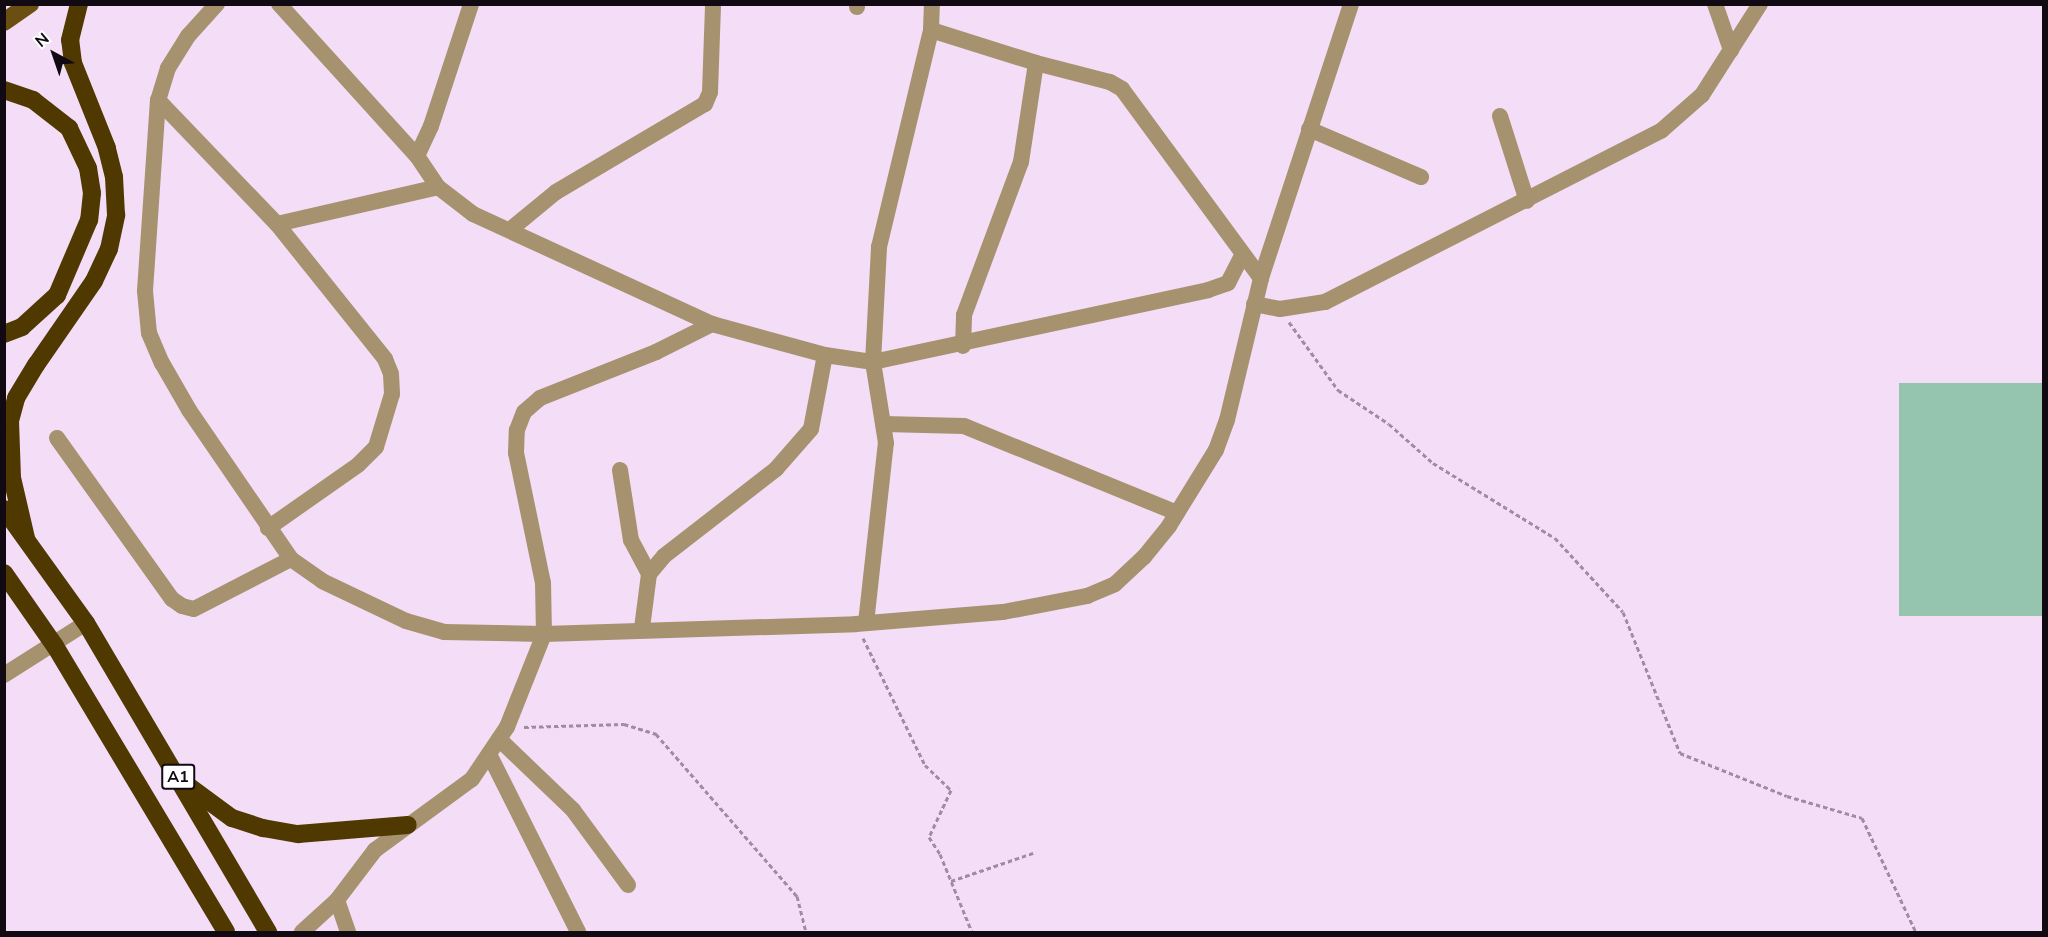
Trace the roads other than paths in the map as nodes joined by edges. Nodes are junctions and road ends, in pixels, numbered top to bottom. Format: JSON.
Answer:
{"nodes":[{"id":1,"x":30,"y":4,"type":"edge"},
{"id":2,"x":79,"y":4,"type":"edge"},
{"id":3,"x":217,"y":4,"type":"edge"},
{"id":4,"x":279,"y":4,"type":"edge"},
{"id":5,"x":471,"y":4,"type":"edge"},
{"id":6,"x":713,"y":4,"type":"edge"},
{"id":7,"x":932,"y":4,"type":"edge"},
{"id":8,"x":1351,"y":4,"type":"edge"},
{"id":9,"x":1715,"y":4,"type":"edge"},
{"id":10,"x":1760,"y":4,"type":"edge"},
{"id":11,"x":4,"y":22,"type":"edge"},
{"id":12,"x":931,"y":30,"type":"junction"},
{"id":13,"x":1731,"y":50,"type":"junction"},
{"id":14,"x":1036,"y":63,"type":"junction"},
{"id":15,"x":4,"y":90,"type":"edge"},
{"id":16,"x":158,"y":100,"type":"junction"},
{"id":17,"x":1500,"y":116,"type":"dead end"},
{"id":18,"x":1309,"y":129,"type":"junction"},
{"id":19,"x":417,"y":156,"type":"junction"},
{"id":20,"x":1421,"y":177,"type":"dead end"},
{"id":21,"x":438,"y":188,"type":"junction"},
{"id":22,"x":1527,"y":201,"type":"junction"},
{"id":23,"x":277,"y":224,"type":"junction"},
{"id":24,"x":511,"y":229,"type":"junction"},
{"id":25,"x":1242,"y":255,"type":"junction"},
{"id":26,"x":1261,"y":278,"type":"junction"},
{"id":27,"x":1254,"y":304,"type":"junction"},
{"id":28,"x":712,"y":324,"type":"junction"},
{"id":29,"x":4,"y":334,"type":"edge"},
{"id":30,"x":963,"y":346,"type":"junction"},
{"id":31,"x":825,"y":355,"type":"junction"},
{"id":32,"x":873,"y":362,"type":"junction"},
{"id":33,"x":884,"y":424,"type":"junction"},
{"id":34,"x":57,"y":438,"type":"dead end"},
{"id":35,"x":620,"y":470,"type":"dead end"},
{"id":36,"x":4,"y":509,"type":"edge"},
{"id":37,"x":1177,"y":513,"type":"junction"},
{"id":38,"x":268,"y":528,"type":"junction"},
{"id":39,"x":26,"y":538,"type":"junction"},
{"id":40,"x":291,"y":559,"type":"junction"},
{"id":41,"x":4,"y":573,"type":"edge"},
{"id":42,"x":648,"y":574,"type":"junction"},
{"id":43,"x":4,"y":584,"type":"edge"},
{"id":44,"x":26,"y":604,"type":"junction"},
{"id":45,"x":86,"y":623,"type":"junction"},
{"id":46,"x":861,"y":624,"type":"junction"},
{"id":47,"x":642,"y":628,"type":"junction"},
{"id":48,"x":544,"y":634,"type":"junction"},
{"id":49,"x":55,"y":646,"type":"junction"},
{"id":50,"x":4,"y":675,"type":"edge"},
{"id":51,"x":503,"y":733,"type":"junction"},
{"id":52,"x":489,"y":754,"type":"junction"},
{"id":53,"x":180,"y":780,"type":"junction"},
{"id":54,"x":408,"y":825,"type":"junction"},
{"id":55,"x":628,"y":885,"type":"dead end"},
{"id":56,"x":337,"y":900,"type":"junction"},
{"id":57,"x":226,"y":933,"type":"edge"},
{"id":58,"x":268,"y":933,"type":"edge"},
{"id":59,"x":302,"y":933,"type":"edge"},
{"id":60,"x":348,"y":933,"type":"edge"},
{"id":61,"x":578,"y":933,"type":"edge"}],
"edges":[{"from":1,"to":11,"type":"main road"},
{"from":2,"to":39,"type":"highway"},
{"from":3,"to":16,"type":"street"},
{"from":4,"to":19,"type":"street"},
{"from":5,"to":19,"type":"street"},
{"from":6,"to":24,"type":"street"},
{"from":7,"to":12,"type":"street"},
{"from":8,"to":18,"type":"street"},
{"from":9,"to":13,"type":"street"},
{"from":10,"to":13,"type":"street"},
{"from":12,"to":14,"type":"street"},
{"from":12,"to":32,"type":"street"},
{"from":13,"to":22,"type":"street"},
{"from":14,"to":25,"type":"street"},
{"from":14,"to":30,"type":"street"},
{"from":15,"to":29,"type":"highway"},
{"from":16,"to":23,"type":"street"},
{"from":16,"to":38,"type":"street"},
{"from":17,"to":22,"type":"street"},
{"from":18,"to":20,"type":"street"},
{"from":18,"to":26,"type":"street"},
{"from":19,"to":21,"type":"street"},
{"from":21,"to":23,"type":"street"},
{"from":21,"to":24,"type":"street"},
{"from":22,"to":27,"type":"street"},
{"from":23,"to":38,"type":"street"},
{"from":24,"to":28,"type":"street"},
{"from":25,"to":26,"type":"street"},
{"from":25,"to":30,"type":"street"},
{"from":26,"to":27,"type":"street"},
{"from":27,"to":37,"type":"street"},
{"from":28,"to":31,"type":"street"},
{"from":28,"to":48,"type":"street"},
{"from":30,"to":32,"type":"street"},
{"from":31,"to":32,"type":"street"},
{"from":31,"to":42,"type":"street"},
{"from":32,"to":33,"type":"street"},
{"from":33,"to":37,"type":"street"},
{"from":33,"to":46,"type":"street"},
{"from":34,"to":40,"type":"street"},
{"from":35,"to":42,"type":"street"},
{"from":36,"to":39,"type":"highway","number":"A1"},
{"from":37,"to":46,"type":"street"},
{"from":38,"to":40,"type":"street"},
{"from":39,"to":45,"type":"highway","number":"A1"},
{"from":40,"to":48,"type":"street"},
{"from":41,"to":44,"type":"highway","number":"A1"},
{"from":42,"to":47,"type":"street"},
{"from":43,"to":44,"type":"highway"},
{"from":44,"to":49,"type":"highway","number":"A1"},
{"from":45,"to":49,"type":"street"},
{"from":45,"to":53,"type":"highway","number":"A1"},
{"from":46,"to":47,"type":"street"},
{"from":47,"to":48,"type":"street"},
{"from":48,"to":51,"type":"street"},
{"from":49,"to":50,"type":"street"},
{"from":49,"to":57,"type":"highway","number":"A1"},
{"from":51,"to":52,"type":"street"},
{"from":51,"to":55,"type":"street"},
{"from":52,"to":54,"type":"street"},
{"from":52,"to":61,"type":"street"},
{"from":53,"to":54,"type":"highway"},
{"from":53,"to":58,"type":"highway","number":"A1"},
{"from":54,"to":56,"type":"street"},
{"from":56,"to":59,"type":"street"},
{"from":56,"to":60,"type":"street"}]}
